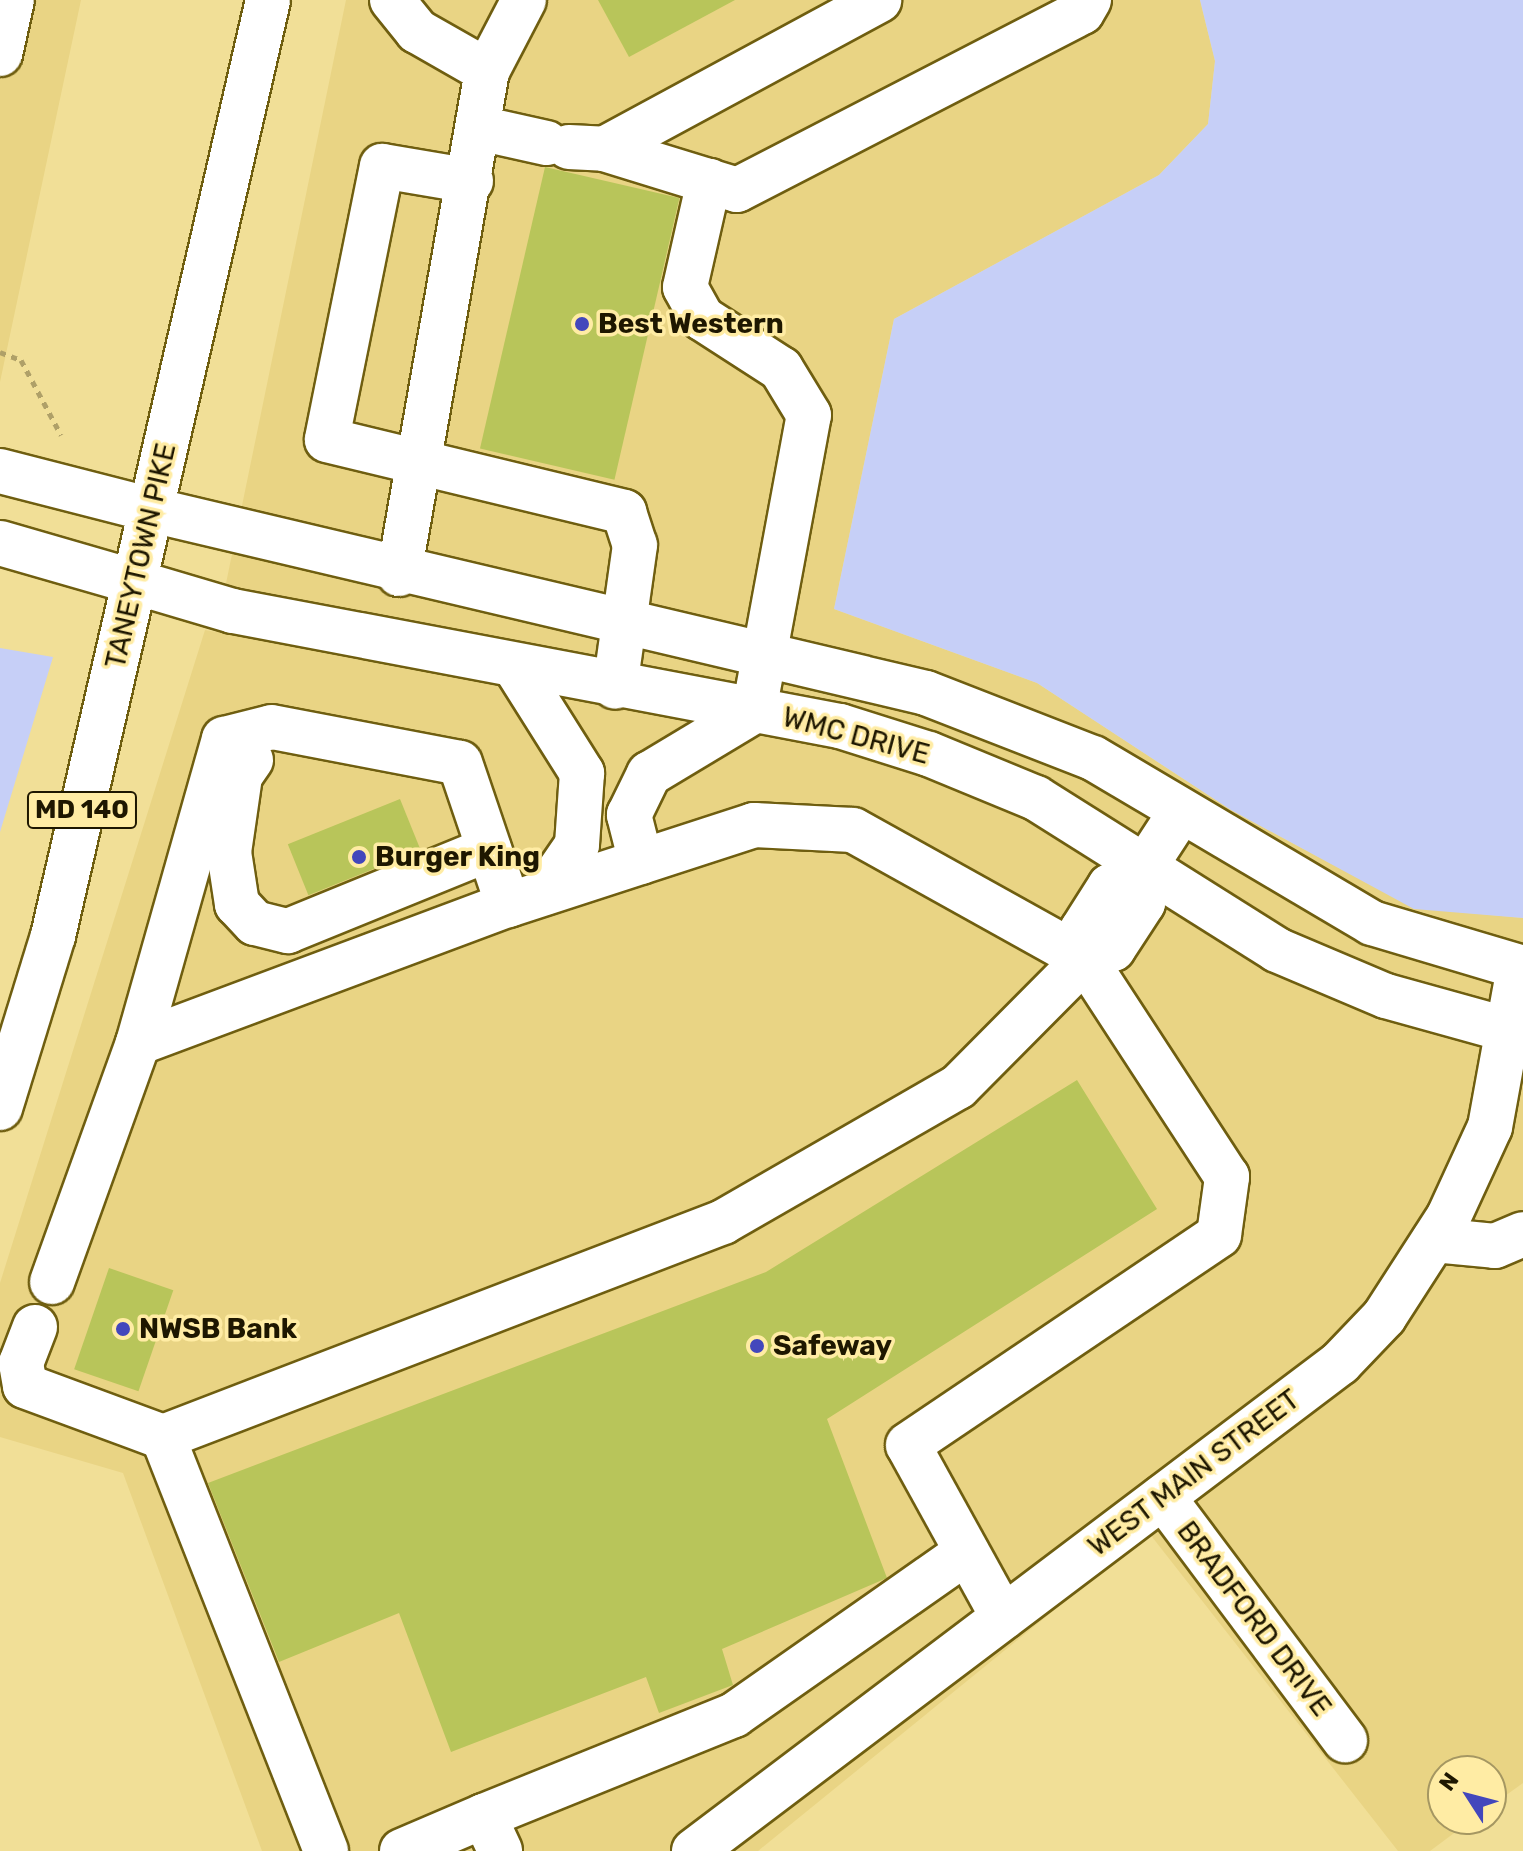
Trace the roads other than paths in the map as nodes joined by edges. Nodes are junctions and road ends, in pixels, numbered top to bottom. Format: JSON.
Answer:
{"nodes":[{"id":1,"x":12,"y":0,"type":"edge"},
{"id":2,"x":268,"y":0,"type":"edge"},
{"id":3,"x":392,"y":0,"type":"edge"},
{"id":4,"x":524,"y":0,"type":"edge"},
{"id":5,"x":879,"y":0,"type":"edge"},
{"id":6,"x":1089,"y":0,"type":"edge"},
{"id":7,"x":0,"y":54,"type":"edge"},
{"id":8,"x":487,"y":71,"type":"junction"},
{"id":9,"x":479,"y":128,"type":"junction"},
{"id":10,"x":573,"y":146,"type":"junction"},
{"id":11,"x":471,"y":181,"type":"junction"},
{"id":12,"x":709,"y":181,"type":"junction"},
{"id":13,"x":420,"y":464,"type":"junction"},
{"id":14,"x":0,"y":471,"type":"edge"},
{"id":15,"x":152,"y":510,"type":"junction"},
{"id":16,"x":0,"y":543,"type":"edge"},
{"id":17,"x":399,"y":574,"type":"junction"},
{"id":18,"x":135,"y":582,"type":"junction"},
{"id":19,"x":625,"y":620,"type":"junction"},
{"id":20,"x":768,"y":653,"type":"junction"},
{"id":21,"x":514,"y":665,"type":"junction"},
{"id":22,"x":615,"y":687,"type":"junction"},
{"id":23,"x":754,"y":711,"type":"junction"},
{"id":24,"x":272,"y":727,"type":"junction"},
{"id":25,"x":1180,"y":813,"type":"junction"},
{"id":26,"x":489,"y":849,"type":"junction"},
{"id":27,"x":641,"y":862,"type":"junction"},
{"id":28,"x":1140,"y":874,"type":"junction"},
{"id":29,"x":526,"y":899,"type":"junction"},
{"id":30,"x":1085,"y":959,"type":"junction"},
{"id":31,"x":1521,"y":968,"type":"edge"},
{"id":32,"x":1515,"y":1034,"type":"edge"},
{"id":33,"x":138,"y":1043,"type":"junction"},
{"id":34,"x":0,"y":1108,"type":"edge"},
{"id":35,"x":1523,"y":1234,"type":"edge"},
{"id":36,"x":1434,"y":1240,"type":"junction"},
{"id":37,"x":52,"y":1282,"type":"dead end"},
{"id":38,"x":35,"y":1327,"type":"dead end"},
{"id":39,"x":163,"y":1437,"type":"junction"},
{"id":40,"x":1163,"y":1497,"type":"junction"},
{"id":41,"x":967,"y":1552,"type":"junction"},
{"id":42,"x":1003,"y":1617,"type":"junction"},
{"id":43,"x":1345,"y":1740,"type":"dead end"},
{"id":44,"x":492,"y":1833,"type":"edge"},
{"id":45,"x":326,"y":1851,"type":"edge"},
{"id":46,"x":402,"y":1851,"type":"edge"},
{"id":47,"x":694,"y":1851,"type":"edge"}],
"edges":[{"from":1,"to":7,"type":"main road"},
{"from":2,"to":15,"type":"main road","name":"TANEYTOWN PIKE","number":"MD 140"},
{"from":3,"to":8,"type":"main road"},
{"from":4,"to":8,"type":"main road"},
{"from":5,"to":10,"type":"main road"},
{"from":6,"to":12,"type":"main road"},
{"from":8,"to":9,"type":"main road"},
{"from":9,"to":10,"type":"main road"},
{"from":9,"to":11,"type":"main road"},
{"from":10,"to":12,"type":"main road"},
{"from":11,"to":13,"type":"main road"},
{"from":11,"to":13,"type":"main road"},
{"from":12,"to":20,"type":"main road"},
{"from":13,"to":17,"type":"main road"},
{"from":13,"to":19,"type":"main road"},
{"from":14,"to":15,"type":"main road","name":"WMC DRIVE"},
{"from":15,"to":17,"type":"main road","name":"WMC DRIVE"},
{"from":15,"to":18,"type":"main road","name":"TANEYTOWN PIKE","number":"MD 140"},
{"from":16,"to":18,"type":"main road","name":"WMC DRIVE"},
{"from":17,"to":19,"type":"main road","name":"WMC DRIVE"},
{"from":18,"to":21,"type":"main road","name":"WMC DRIVE"},
{"from":18,"to":34,"type":"main road","name":"TANEYTOWN PIKE","number":"MD 140"},
{"from":19,"to":20,"type":"main road","name":"WMC DRIVE"},
{"from":19,"to":22,"type":"main road"},
{"from":20,"to":23,"type":"main road"},
{"from":20,"to":25,"type":"main road","name":"WMC DRIVE"},
{"from":21,"to":22,"type":"main road","name":"WMC DRIVE"},
{"from":21,"to":29,"type":"main road"},
{"from":22,"to":23,"type":"main road","name":"WMC DRIVE"},
{"from":23,"to":27,"type":"main road"},
{"from":23,"to":28,"type":"main road","name":"WMC DRIVE"},
{"from":24,"to":26,"type":"main road"},
{"from":24,"to":26,"type":"main road"},
{"from":24,"to":33,"type":"main road"},
{"from":25,"to":28,"type":"main road"},
{"from":25,"to":31,"type":"main road","name":"WMC DRIVE"},
{"from":26,"to":29,"type":"main road"},
{"from":27,"to":29,"type":"main road"},
{"from":27,"to":30,"type":"main road"},
{"from":28,"to":30,"type":"main road"},
{"from":28,"to":32,"type":"main road","name":"WMC DRIVE"},
{"from":29,"to":33,"type":"main road"},
{"from":30,"to":39,"type":"main road"},
{"from":30,"to":41,"type":"main road"},
{"from":31,"to":32,"type":"main road","name":"WEST MAIN STREET"},
{"from":32,"to":36,"type":"main road","name":"WEST MAIN STREET"},
{"from":33,"to":37,"type":"main road"},
{"from":35,"to":36,"type":"main road"},
{"from":36,"to":40,"type":"main road","name":"WEST MAIN STREET"},
{"from":38,"to":39,"type":"main road"},
{"from":39,"to":45,"type":"main road"},
{"from":40,"to":42,"type":"main road","name":"WEST MAIN STREET"},
{"from":40,"to":43,"type":"main road","name":"BRADFORD DRIVE"},
{"from":41,"to":42,"type":"main road"},
{"from":41,"to":44,"type":"main road"},
{"from":42,"to":47,"type":"main road","name":"WEST MAIN STREET"},
{"from":44,"to":46,"type":"main road"}]}
